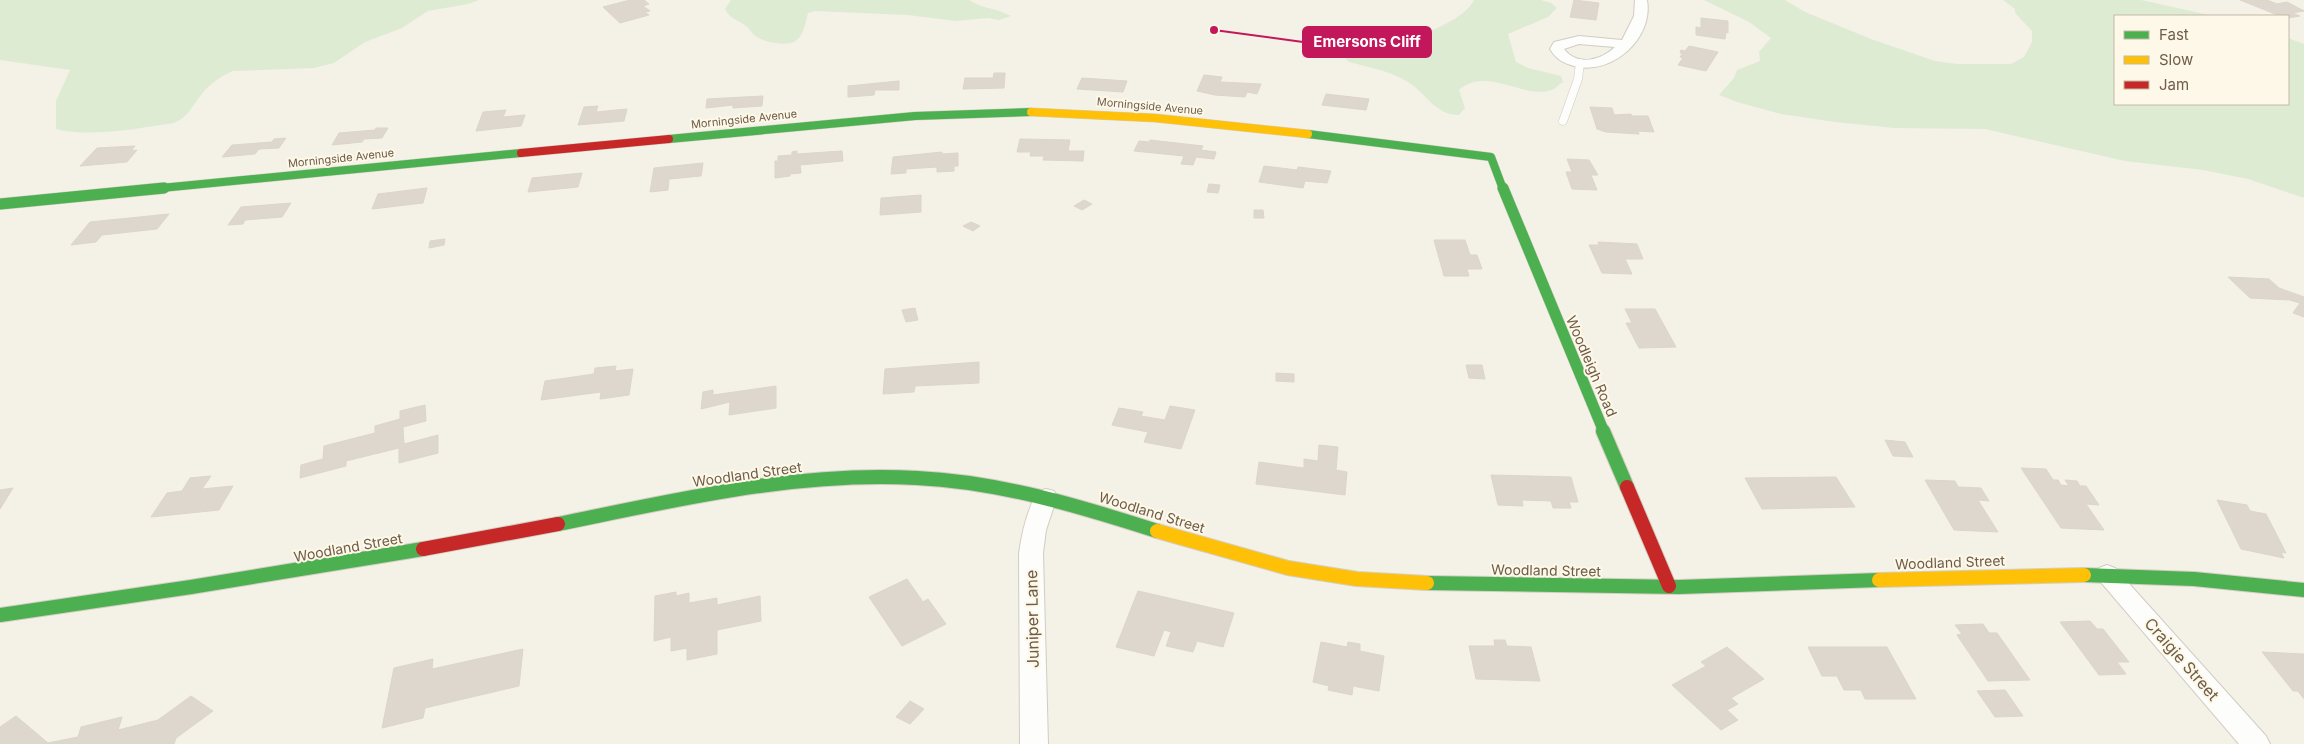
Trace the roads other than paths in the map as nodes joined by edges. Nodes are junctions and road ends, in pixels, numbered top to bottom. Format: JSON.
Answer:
{"nodes":[{"id":1,"x":1641,"y":0,"type":"edge"},
{"id":2,"x":1624,"y":44,"type":"junction"},
{"id":3,"x":1580,"y":63,"type":"junction"},
{"id":4,"x":1564,"y":121,"type":"dead end"},
{"id":5,"x":1491,"y":157,"type":"joint"},
{"id":6,"x":0,"y":204,"type":"edge"},
{"id":7,"x":1046,"y":497,"type":"junction"},
{"id":8,"x":2107,"y":574,"type":"junction"},
{"id":9,"x":1669,"y":586,"type":"junction"},
{"id":10,"x":2304,"y":590,"type":"edge"},
{"id":11,"x":0,"y":615,"type":"edge"},
{"id":12,"x":1034,"y":744,"type":"edge"},
{"id":13,"x":2256,"y":744,"type":"edge"}],
"edges":[{"from":1,"to":2,"type":"street"},
{"from":2,"to":3,"type":"street"},
{"from":2,"to":3,"type":"street"},
{"from":3,"to":4,"type":"lane"},
{"from":5,"to":6,"type":"street","name":"Morningside Avenue"},
{"from":5,"to":9,"type":"street","name":"Woodleigh Road"},
{"from":7,"to":9,"type":"street","name":"Woodland Street"},
{"from":7,"to":11,"type":"street","name":"Woodland Street"},
{"from":7,"to":12,"type":"street","name":"Juniper Lane"},
{"from":8,"to":9,"type":"street","name":"Woodland Street"},
{"from":8,"to":10,"type":"street","name":"Woodland Street"},
{"from":8,"to":13,"type":"street","name":"Craigie Street"}]}
